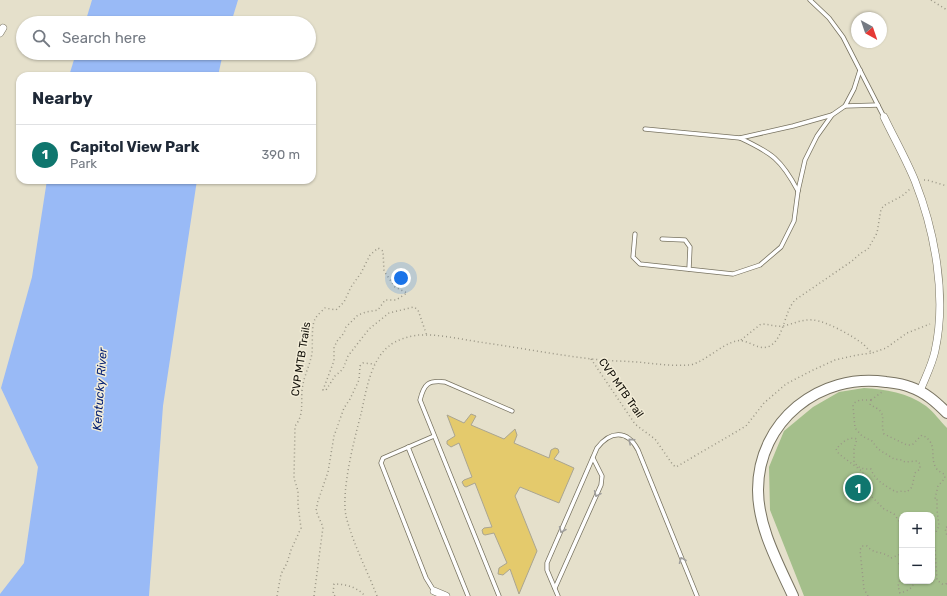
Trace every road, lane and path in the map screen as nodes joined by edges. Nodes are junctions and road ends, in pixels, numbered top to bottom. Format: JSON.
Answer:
{"nodes":[{"id":1,"x":810,"y":0,"type":"edge"},
{"id":2,"x":931,"y":0,"type":"edge"},
{"id":3,"x":947,"y":10,"type":"edge"},
{"id":4,"x":860,"y":70,"type":"junction"},
{"id":5,"x":878,"y":105,"type":"junction"},
{"id":6,"x":845,"y":106,"type":"junction"},
{"id":7,"x":832,"y":115,"type":"junction"},
{"id":8,"x":884,"y":117,"type":"joint"},
{"id":9,"x":645,"y":129,"type":"dead end"},
{"id":10,"x":740,"y":138,"type":"junction"},
{"id":11,"x":920,"y":181,"type":"dead end"},
{"id":12,"x":947,"y":186,"type":"edge"},
{"id":13,"x":912,"y":188,"type":"dead end"},
{"id":14,"x":798,"y":191,"type":"junction"},
{"id":15,"x":635,"y":234,"type":"dead end"},
{"id":16,"x":662,"y":239,"type":"dead end"},
{"id":17,"x":689,"y":269,"type":"junction"},
{"id":18,"x":936,"y":322,"type":"dead end"},
{"id":19,"x":783,"y":326,"type":"junction"},
{"id":20,"x":428,"y":336,"type":"junction"},
{"id":21,"x":739,"y":341,"type":"junction"},
{"id":22,"x":872,"y":353,"type":"junction"},
{"id":23,"x":590,"y":359,"type":"junction"},
{"id":24,"x":376,"y":364,"type":"junction"},
{"id":25,"x":888,"y":382,"type":"junction"},
{"id":26,"x":920,"y":391,"type":"junction"},
{"id":27,"x":871,"y":400,"type":"junction"},
{"id":28,"x":512,"y":411,"type":"dead end"},
{"id":29,"x":947,"y":413,"type":"edge"},
{"id":30,"x":434,"y":436,"type":"junction"},
{"id":31,"x":408,"y":447,"type":"junction"},
{"id":32,"x":593,"y":458,"type":"junction"},
{"id":33,"x":899,"y":521,"type":"edge"},
{"id":34,"x":947,"y":527,"type":"edge"},
{"id":35,"x":935,"y":532,"type":"edge"},
{"id":36,"x":947,"y":536,"type":"edge"},
{"id":37,"x":935,"y":550,"type":"edge"},
{"id":38,"x":899,"y":555,"type":"edge"},
{"id":39,"x":947,"y":581,"type":"edge"},
{"id":40,"x":899,"y":583,"type":"edge"},
{"id":41,"x":913,"y":584,"type":"edge"},
{"id":42,"x":555,"y":588,"type":"junction"},
{"id":43,"x":434,"y":591,"type":"joint"},
{"id":44,"x":277,"y":596,"type":"edge"},
{"id":45,"x":314,"y":596,"type":"edge"},
{"id":46,"x":335,"y":596,"type":"edge"},
{"id":47,"x":365,"y":596,"type":"edge"},
{"id":48,"x":377,"y":596,"type":"edge"},
{"id":49,"x":446,"y":596,"type":"edge"},
{"id":50,"x":468,"y":596,"type":"edge"},
{"id":51,"x":499,"y":596,"type":"edge"},
{"id":52,"x":558,"y":596,"type":"edge"},
{"id":53,"x":697,"y":596,"type":"edge"},
{"id":54,"x":792,"y":596,"type":"edge"},
{"id":55,"x":868,"y":596,"type":"edge"}],
"edges":[{"from":1,"to":4,"type":"lane"},
{"from":2,"to":3,"type":"path"},
{"from":4,"to":5,"type":"lane"},
{"from":4,"to":6,"type":"lane"},
{"from":5,"to":6,"type":"lane"},
{"from":5,"to":8,"type":"lane"},
{"from":6,"to":7,"type":"lane"},
{"from":7,"to":10,"type":"lane"},
{"from":7,"to":14,"type":"lane"},
{"from":8,"to":26,"type":"street"},
{"from":9,"to":10,"type":"lane"},
{"from":10,"to":14,"type":"lane"},
{"from":11,"to":12,"type":"path"},
{"from":13,"to":19,"type":"path"},
{"from":14,"to":17,"type":"lane"},
{"from":15,"to":17,"type":"lane"},
{"from":16,"to":17,"type":"lane"},
{"from":18,"to":22,"type":"path"},
{"from":19,"to":21,"type":"path","name":"CVP MTB Trail"},
{"from":19,"to":21,"type":"path"},
{"from":19,"to":22,"type":"path"},
{"from":20,"to":23,"type":"path","name":"CVP MTB Trail"},
{"from":20,"to":24,"type":"path","name":"CVP MTB Trail"},
{"from":20,"to":44,"type":"path","name":"CVP MTB Trails"},
{"from":21,"to":23,"type":"path","name":"CVP MTB Trail"},
{"from":22,"to":23,"type":"path","name":"CVP MTB Trail"},
{"from":24,"to":45,"type":"path"},
{"from":24,"to":48,"type":"path","name":"CVP MTB Trail"},
{"from":25,"to":26,"type":"street"},
{"from":25,"to":27,"type":"path"},
{"from":25,"to":54,"type":"street"},
{"from":26,"to":29,"type":"street"},
{"from":27,"to":33,"type":"path"},
{"from":27,"to":35,"type":"path"},
{"from":28,"to":30,"type":"lane"},
{"from":30,"to":31,"type":"lane"},
{"from":30,"to":51,"type":"lane"},
{"from":31,"to":43,"type":"lane"},
{"from":31,"to":50,"type":"lane"},
{"from":32,"to":42,"type":"lane","one_way":true},
{"from":32,"to":42,"type":"lane","one_way":true},
{"from":53,"to":32,"type":"lane","one_way":true},
{"from":34,"to":36,"type":"path"},
{"from":37,"to":39,"type":"path"},
{"from":38,"to":55,"type":"path"},
{"from":40,"to":41,"type":"path"},
{"from":42,"to":52,"type":"lane"},
{"from":43,"to":49,"type":"street"},
{"from":46,"to":47,"type":"path"}]}
